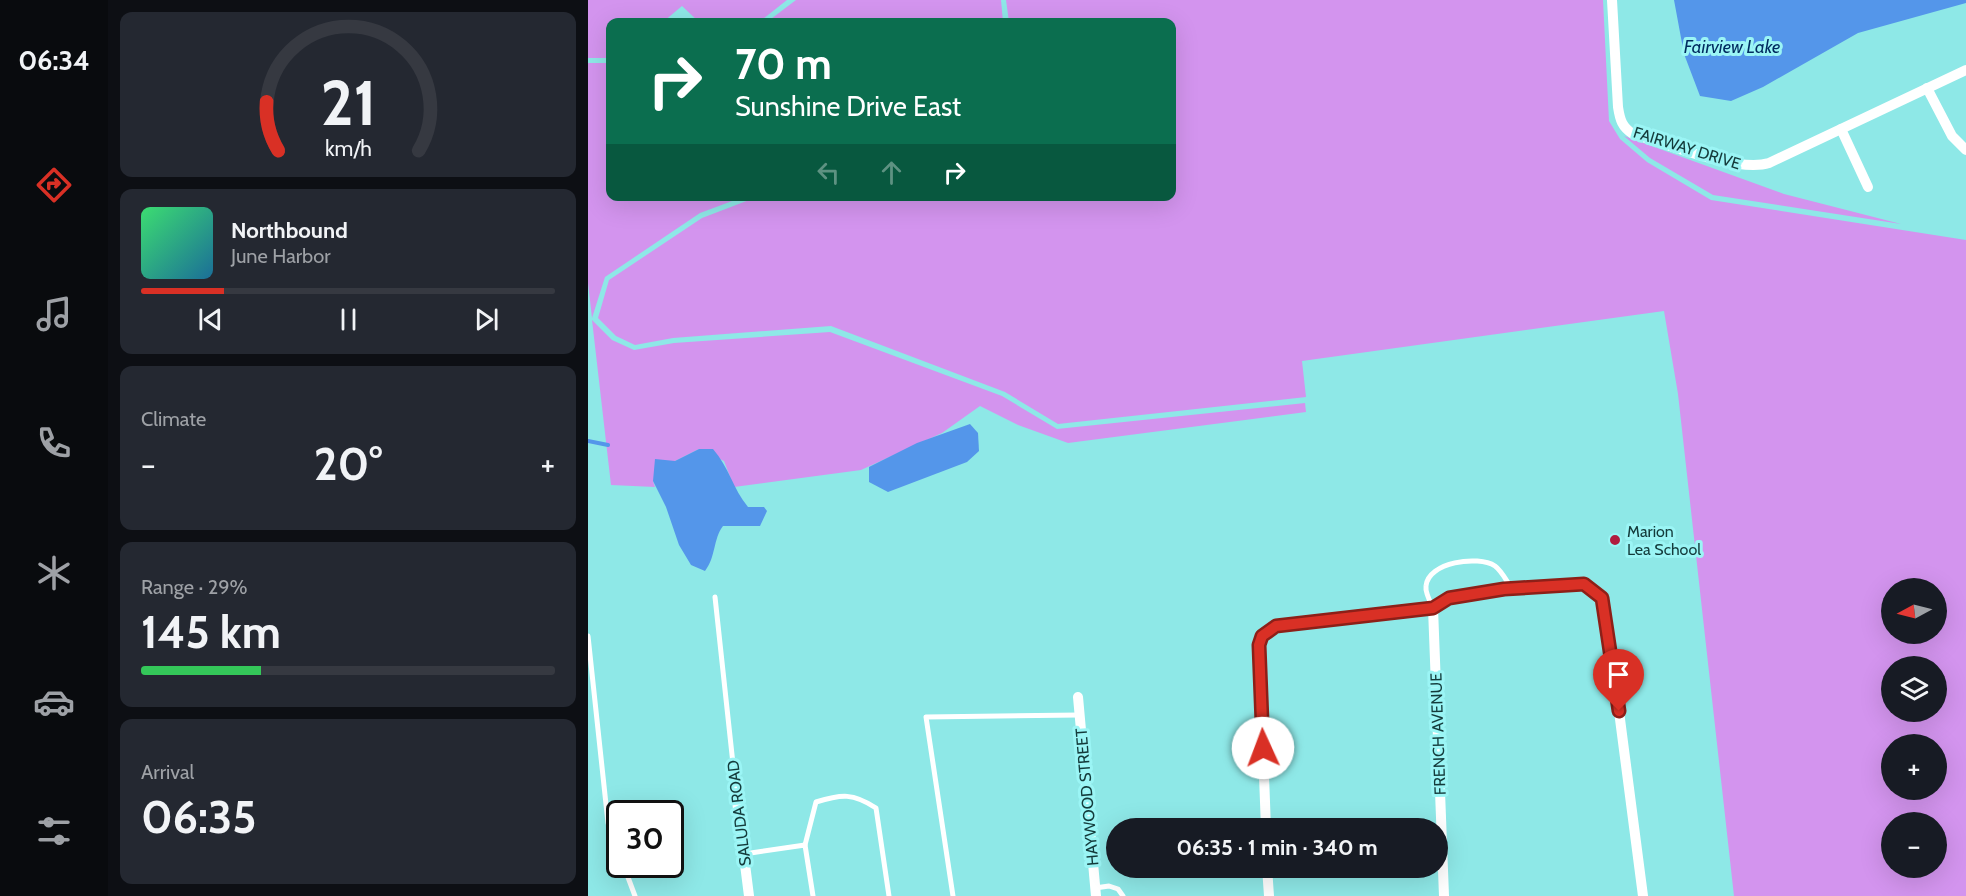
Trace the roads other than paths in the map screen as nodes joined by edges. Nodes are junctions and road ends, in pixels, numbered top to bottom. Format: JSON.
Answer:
{"nodes":[{"id":1,"x":1612,"y":0,"type":"edge"},
{"id":2,"x":1966,"y":70,"type":"edge"},
{"id":3,"x":1927,"y":87,"type":"junction"},
{"id":4,"x":1841,"y":129,"type":"junction"},
{"id":5,"x":1966,"y":150,"type":"edge"},
{"id":6,"x":1868,"y":187,"type":"dead end"},
{"id":7,"x":1512,"y":589,"type":"junction"},
{"id":8,"x":715,"y":597,"type":"dead end"},
{"id":9,"x":1433,"y":608,"type":"junction"},
{"id":10,"x":588,"y":636,"type":"edge"},
{"id":11,"x":1078,"y":697,"type":"dead end"},
{"id":12,"x":1079,"y":715,"type":"junction"},
{"id":13,"x":736,"y":801,"type":"joint"},
{"id":14,"x":606,"y":804,"type":"edge"},
{"id":15,"x":1266,"y":818,"type":"edge"},
{"id":16,"x":805,"y":845,"type":"junction"},
{"id":17,"x":744,"y":854,"type":"junction"},
{"id":18,"x":628,"y":878,"type":"edge"},
{"id":19,"x":1268,"y":878,"type":"edge"},
{"id":20,"x":1096,"y":892,"type":"edge"},
{"id":21,"x":635,"y":896,"type":"edge"},
{"id":22,"x":749,"y":896,"type":"edge"},
{"id":23,"x":813,"y":896,"type":"edge"},
{"id":24,"x":889,"y":896,"type":"edge"},
{"id":25,"x":953,"y":896,"type":"edge"},
{"id":26,"x":1123,"y":896,"type":"edge"},
{"id":27,"x":1269,"y":896,"type":"edge"},
{"id":28,"x":1444,"y":896,"type":"edge"},
{"id":29,"x":1643,"y":896,"type":"edge"}],
"edges":[{"from":1,"to":4,"type":"street","name":"FAIRWAY DRIVE"},
{"from":2,"to":3,"type":"street","name":"FAIRWAY DRIVE"},
{"from":3,"to":4,"type":"street","name":"FAIRWAY DRIVE"},
{"from":3,"to":5,"type":"street"},
{"from":4,"to":6,"type":"street"},
{"from":7,"to":9,"type":"street"},
{"from":7,"to":9,"type":"lane"},
{"from":7,"to":29,"type":"street"},
{"from":8,"to":13,"type":"lane","name":"SALUDA ROAD"},
{"from":9,"to":15,"type":"street"},
{"from":9,"to":28,"type":"street","name":"FRENCH AVENUE"},
{"from":10,"to":14,"type":"lane"},
{"from":11,"to":12,"type":"street","name":"HAYWOOD STREET"},
{"from":12,"to":20,"type":"street","name":"HAYWOOD STREET"},
{"from":12,"to":25,"type":"lane"},
{"from":13,"to":17,"type":"street","name":"SALUDA ROAD"},
{"from":16,"to":17,"type":"lane"},
{"from":16,"to":23,"type":"lane"},
{"from":16,"to":24,"type":"lane"},
{"from":17,"to":22,"type":"street","name":"SALUDA ROAD"},
{"from":18,"to":21,"type":"lane"},
{"from":19,"to":27,"type":"street"},
{"from":20,"to":26,"type":"lane"}]}
